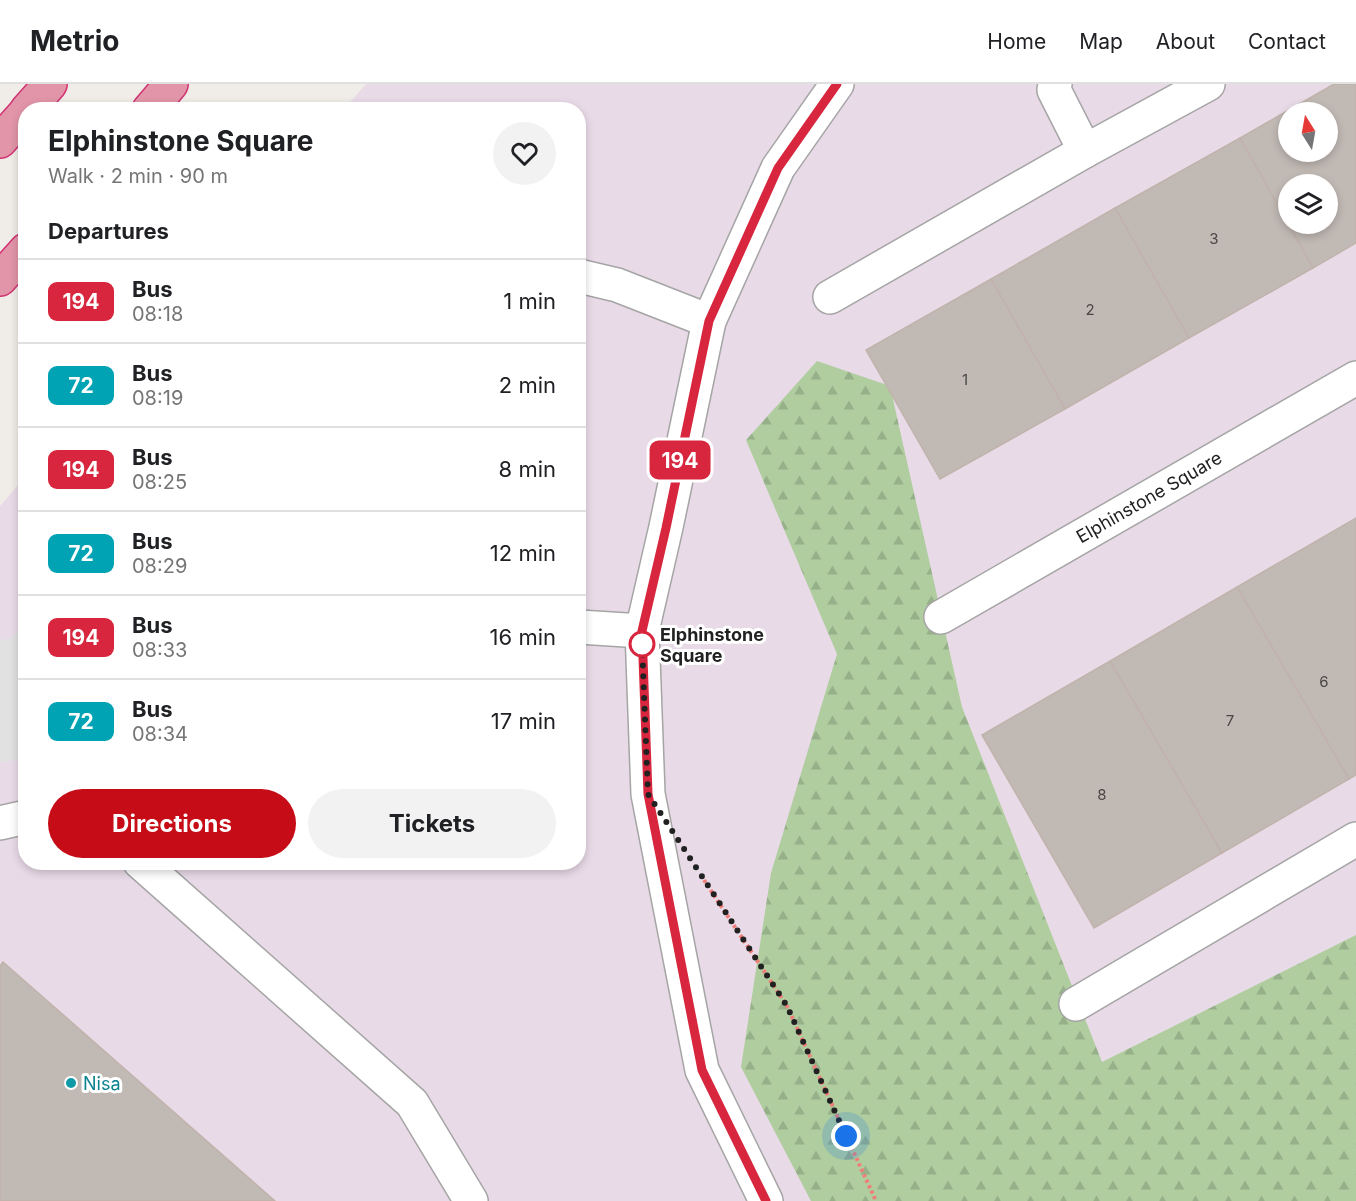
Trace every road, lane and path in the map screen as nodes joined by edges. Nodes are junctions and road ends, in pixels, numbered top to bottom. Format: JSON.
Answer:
{"nodes":[{"id":1,"x":50,"y":84,"type":"edge"},
{"id":2,"x":171,"y":84,"type":"edge"},
{"id":3,"x":837,"y":84,"type":"edge"},
{"id":4,"x":1055,"y":84,"type":"edge"},
{"id":5,"x":1208,"y":84,"type":"edge"},
{"id":6,"x":34,"y":102,"type":"edge"},
{"id":7,"x":155,"y":102,"type":"edge"},
{"id":8,"x":18,"y":120,"type":"edge"},
{"id":9,"x":0,"y":141,"type":"edge"},
{"id":10,"x":1085,"y":151,"type":"junction"},
{"id":11,"x":18,"y":259,"type":"edge"},
{"id":12,"x":586,"y":278,"type":"edge"},
{"id":13,"x":0,"y":279,"type":"edge"},
{"id":14,"x":830,"y":297,"type":"dead end"},
{"id":15,"x":709,"y":321,"type":"junction"},
{"id":16,"x":1356,"y":378,"type":"edge"},
{"id":17,"x":941,"y":617,"type":"dead end"},
{"id":18,"x":586,"y":627,"type":"edge"},
{"id":19,"x":642,"y":631,"type":"junction"},
{"id":20,"x":18,"y":819,"type":"edge"},
{"id":21,"x":0,"y":823,"type":"edge"},
{"id":22,"x":1356,"y":839,"type":"edge"},
{"id":23,"x":149,"y":870,"type":"edge"},
{"id":24,"x":699,"y":871,"type":"dead end"},
{"id":25,"x":1076,"y":1004,"type":"dead end"},
{"id":26,"x":471,"y":1201,"type":"edge"},
{"id":27,"x":766,"y":1201,"type":"edge"},
{"id":28,"x":876,"y":1201,"type":"edge"}],
"edges":[{"from":1,"to":6,"type":"highway"},
{"from":2,"to":7,"type":"highway"},
{"from":3,"to":15,"type":"street"},
{"from":4,"to":10,"type":"street"},
{"from":5,"to":10,"type":"street"},
{"from":8,"to":9,"type":"highway"},
{"from":10,"to":14,"type":"street"},
{"from":11,"to":13,"type":"highway"},
{"from":12,"to":15,"type":"street"},
{"from":15,"to":19,"type":"street"},
{"from":16,"to":17,"type":"street","name":"Elphinstone Square"},
{"from":18,"to":19,"type":"street"},
{"from":19,"to":27,"type":"street"},
{"from":20,"to":21,"type":"street"},
{"from":22,"to":25,"type":"street"},
{"from":23,"to":26,"type":"street"},
{"from":24,"to":28,"type":"path"}]}
